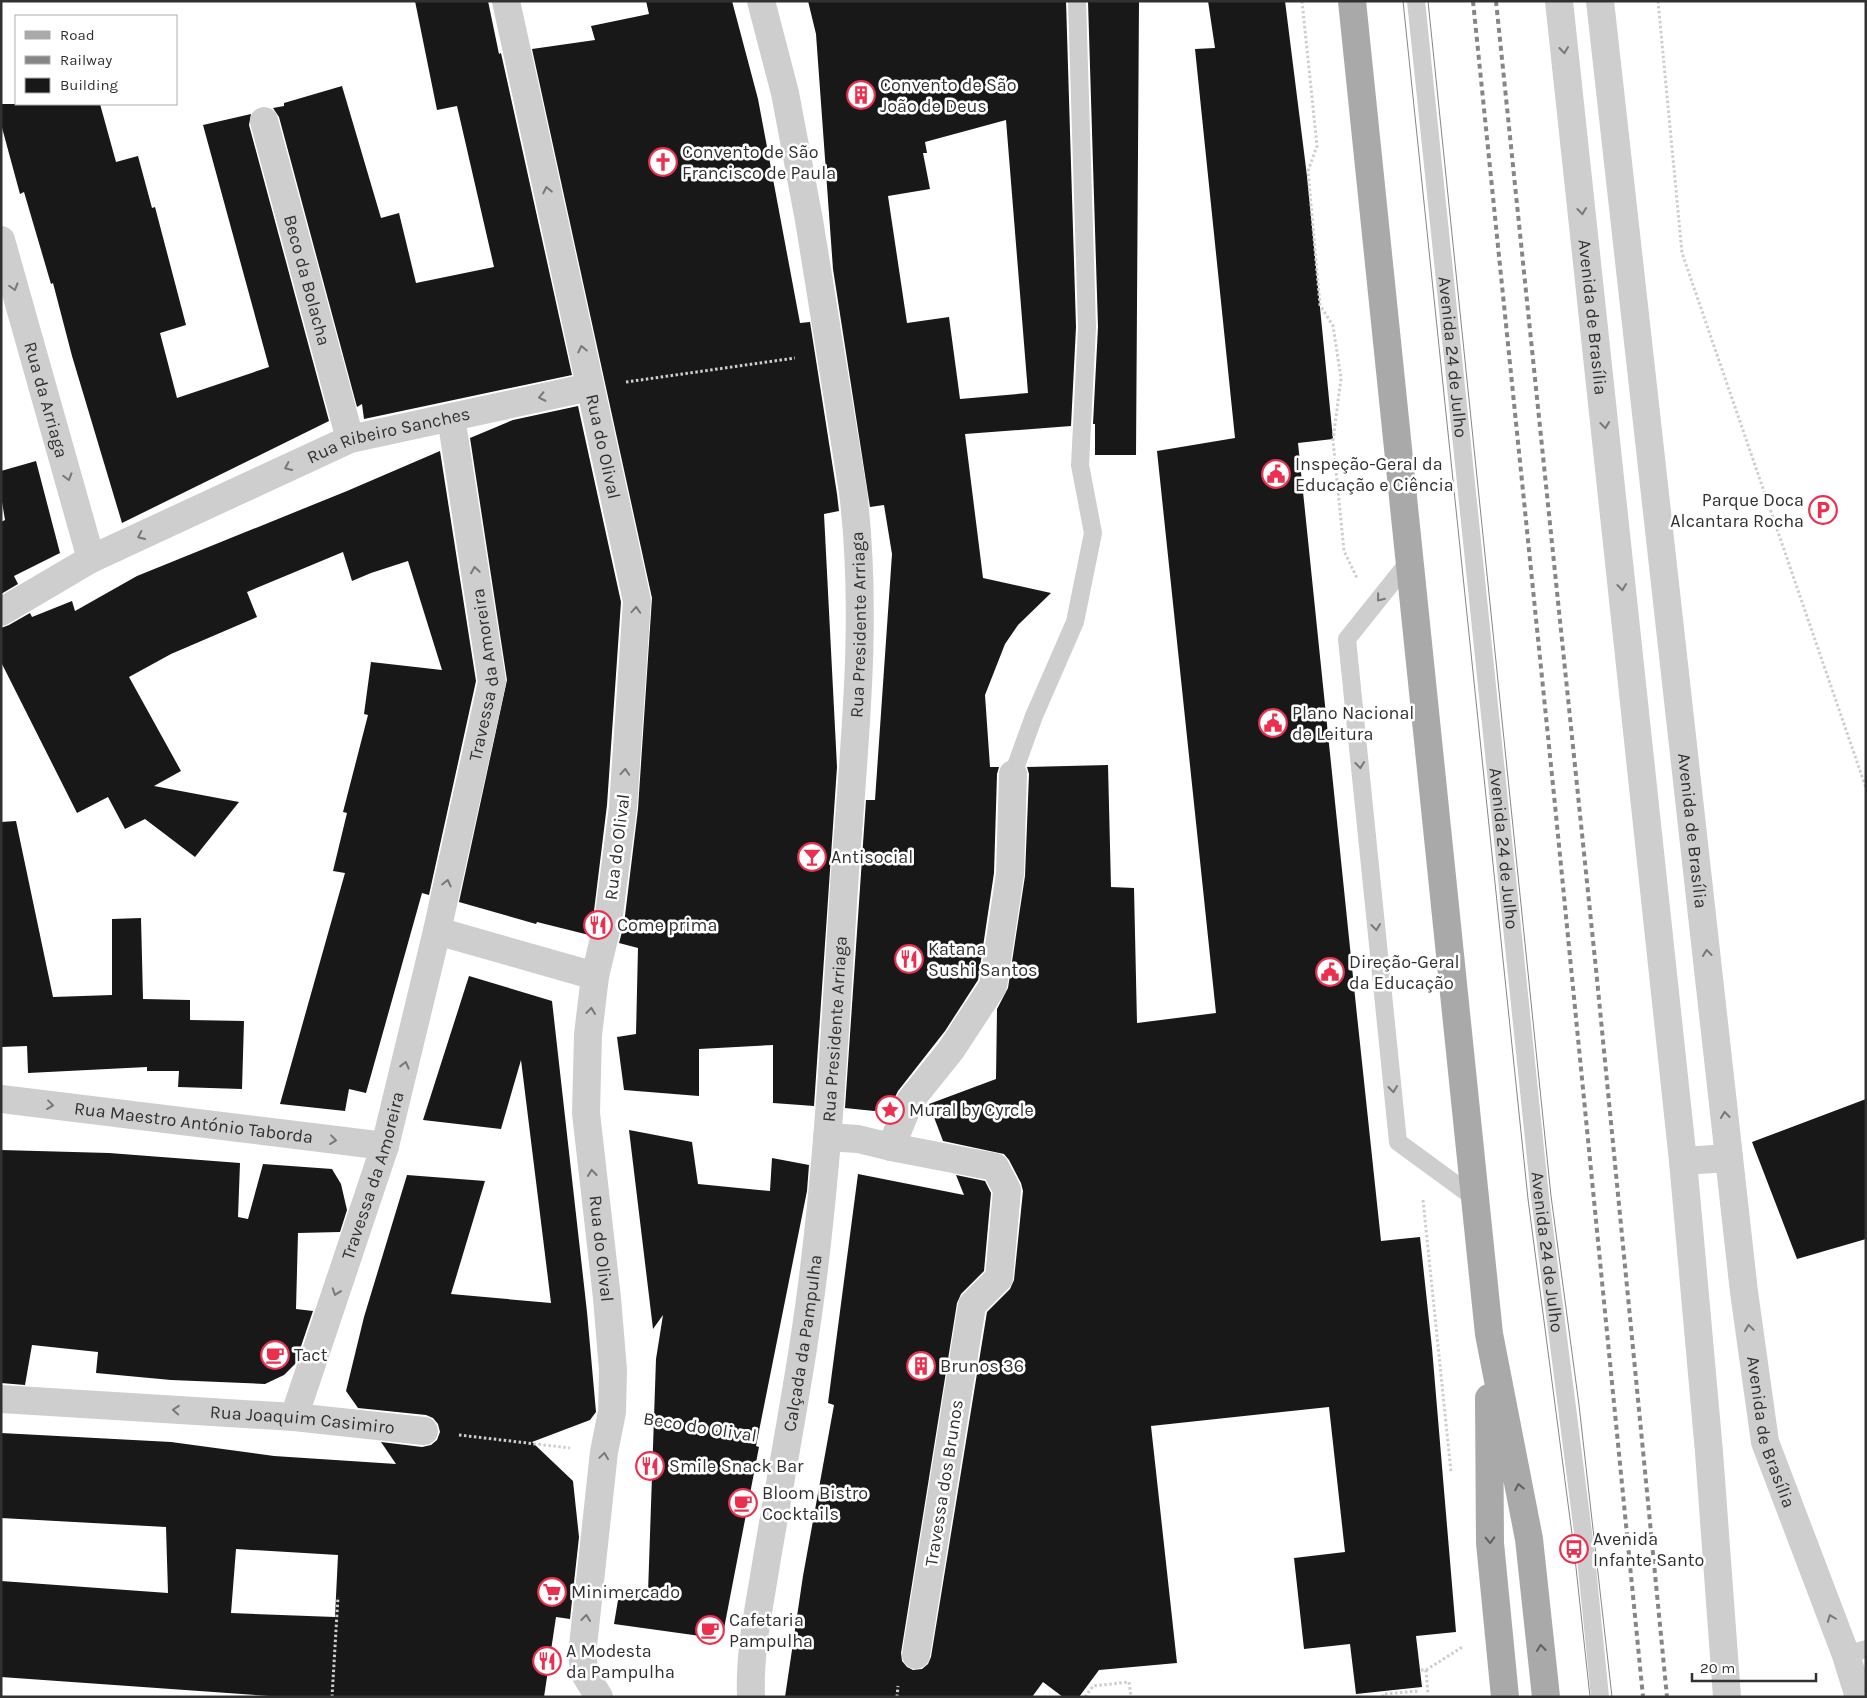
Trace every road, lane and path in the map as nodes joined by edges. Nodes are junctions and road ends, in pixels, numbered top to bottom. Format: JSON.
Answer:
{"nodes":[{"id":1,"x":506,"y":1,"type":"edge"},
{"id":2,"x":761,"y":1,"type":"edge"},
{"id":3,"x":1077,"y":1,"type":"edge"},
{"id":4,"x":1352,"y":1,"type":"edge"},
{"id":5,"x":1416,"y":1,"type":"edge"},
{"id":6,"x":1558,"y":1,"type":"edge"},
{"id":7,"x":1600,"y":1,"type":"edge"},
{"id":8,"x":1658,"y":1,"type":"edge"},
{"id":9,"x":264,"y":121,"type":"dead end"},
{"id":10,"x":1615,"y":122,"type":"junction"},
{"id":11,"x":1573,"y":125,"type":"junction"},
{"id":12,"x":1,"y":240,"type":"edge"},
{"id":13,"x":798,"y":357,"type":"dead end"},
{"id":14,"x":590,"y":387,"type":"junction"},
{"id":15,"x":451,"y":417,"type":"junction"},
{"id":16,"x":350,"y":439,"type":"junction"},
{"id":17,"x":1657,"y":504,"type":"junction"},
{"id":18,"x":1614,"y":509,"type":"junction"},
{"id":19,"x":91,"y":559,"type":"junction"},
{"id":20,"x":1411,"y":560,"type":"junction"},
{"id":21,"x":1,"y":612,"type":"edge"},
{"id":22,"x":1013,"y":774,"type":"joint"},
{"id":23,"x":1866,"y":788,"type":"edge"},
{"id":24,"x":437,"y":931,"type":"junction"},
{"id":25,"x":595,"y":976,"type":"junction"},
{"id":26,"x":1,"y":1099,"type":"edge"},
{"id":27,"x":827,"y":1137,"type":"junction"},
{"id":28,"x":385,"y":1146,"type":"junction"},
{"id":29,"x":891,"y":1147,"type":"junction"},
{"id":30,"x":1729,"y":1158,"type":"junction"},
{"id":31,"x":1683,"y":1161,"type":"junction"},
{"id":32,"x":1476,"y":1199,"type":"junction"},
{"id":33,"x":1489,"y":1334,"type":"junction"},
{"id":34,"x":1,"y":1399,"type":"edge"},
{"id":35,"x":612,"y":1412,"type":"junction"},
{"id":36,"x":294,"y":1417,"type":"junction"},
{"id":37,"x":424,"y":1431,"type":"joint"},
{"id":38,"x":788,"y":1441,"type":"junction"},
{"id":39,"x":604,"y":1452,"type":"junction"},
{"id":40,"x":338,"y":1597,"type":"dead end"},
{"id":41,"x":1856,"y":1652,"type":"edge"},
{"id":42,"x":916,"y":1655,"type":"dead end"},
{"id":43,"x":1420,"y":1670,"type":"dead end"},
{"id":44,"x":1418,"y":1690,"type":"dead end"},
{"id":45,"x":1428,"y":1694,"type":"dead end"},
{"id":46,"x":1383,"y":1696,"type":"edge"},
{"id":47,"x":332,"y":1697,"type":"edge"},
{"id":48,"x":599,"y":1697,"type":"edge"},
{"id":49,"x":751,"y":1697,"type":"edge"},
{"id":50,"x":1086,"y":1697,"type":"edge"},
{"id":51,"x":1131,"y":1697,"type":"edge"},
{"id":52,"x":1505,"y":1697,"type":"edge"},
{"id":53,"x":1546,"y":1697,"type":"edge"},
{"id":54,"x":1600,"y":1697,"type":"edge"},
{"id":55,"x":1727,"y":1697,"type":"edge"},
{"id":56,"x":1859,"y":1697,"type":"edge"}],
"edges":[{"from":14,"to":1,"type":"street","name":"Rua do Olival","one_way":true},
{"from":2,"to":27,"type":"street","name":"Rua Presidente Arriaga"},
{"from":3,"to":22,"type":"lane"},
{"from":4,"to":20,"type":"main road"},
{"from":5,"to":54,"type":"lane","name":"Avenida 24 de Julho"},
{"from":6,"to":11,"type":"street","name":"Avenida de Brasília","one_way":true},
{"from":7,"to":10,"type":"street","name":"Avenida de Brasília"},
{"from":8,"to":23,"type":"path"},
{"from":9,"to":16,"type":"street","name":"Beco da Bolacha"},
{"from":10,"to":11,"type":"street"},
{"from":10,"to":17,"type":"street","name":"Avenida de Brasília"},
{"from":11,"to":18,"type":"street","name":"Avenida de Brasília","one_way":true},
{"from":12,"to":19,"type":"street","name":"Rua da Arriaga","one_way":true},
{"from":13,"to":14,"type":"path"},
{"from":14,"to":15,"type":"street","name":"Rua Ribeiro Sanches","one_way":true},
{"from":25,"to":14,"type":"street","name":"Rua do Olival","one_way":true},
{"from":15,"to":16,"type":"street","name":"Rua Ribeiro Sanches"},
{"from":24,"to":15,"type":"street","name":"Travessa da Amoreira","one_way":true},
{"from":16,"to":19,"type":"street","name":"Rua Ribeiro Sanches","one_way":true},
{"from":17,"to":18,"type":"street"},
{"from":30,"to":17,"type":"street","name":"Avenida de Brasília","one_way":true},
{"from":18,"to":31,"type":"street","name":"Avenida de Brasília","one_way":true},
{"from":19,"to":21,"type":"street","name":"Rua Ribeiro Sanches"},
{"from":20,"to":32,"type":"main road"},
{"from":20,"to":32,"type":"lane","one_way":true},
{"from":22,"to":29,"type":"street"},
{"from":24,"to":25,"type":"street"},
{"from":28,"to":24,"type":"street","name":"Travessa da Amoreira","one_way":true},
{"from":35,"to":25,"type":"street","name":"Rua do Olival","one_way":true},
{"from":26,"to":28,"type":"street","name":"Rua Maestro António Taborda","one_way":true},
{"from":27,"to":29,"type":"street","name":"Travessa dos Brunos"},
{"from":27,"to":38,"type":"street","name":"Calçada da Pampulha"},
{"from":28,"to":36,"type":"street","name":"Travessa da Amoreira","one_way":true},
{"from":29,"to":42,"type":"street","name":"Travessa dos Brunos"},
{"from":30,"to":31,"type":"street"},
{"from":41,"to":30,"type":"street","name":"Avenida de Brasília","one_way":true},
{"from":31,"to":55,"type":"street","name":"Avenida de Brasília"},
{"from":32,"to":33,"type":"main road"},
{"from":33,"to":52,"type":"main road","one_way":true},
{"from":53,"to":33,"type":"main road","one_way":true},
{"from":36,"to":34,"type":"street","name":"Rua Joaquim Casimiro","one_way":true},
{"from":35,"to":38,"type":"path","name":"Beco do Olival"},
{"from":35,"to":39,"type":"street","name":"Rua do Olival"},
{"from":36,"to":37,"type":"street","name":"Rua Joaquim Casimiro"},
{"from":37,"to":39,"type":"path"},
{"from":38,"to":49,"type":"street","name":"Calçada da Pampulha"},
{"from":48,"to":39,"type":"street","name":"Rua do Olival","one_way":true},
{"from":40,"to":47,"type":"path"},
{"from":41,"to":56,"type":"street","name":"Avenida de Brasília"},
{"from":43,"to":45,"type":"path"},
{"from":44,"to":46,"type":"path"},
{"from":50,"to":51,"type":"path"}]}
